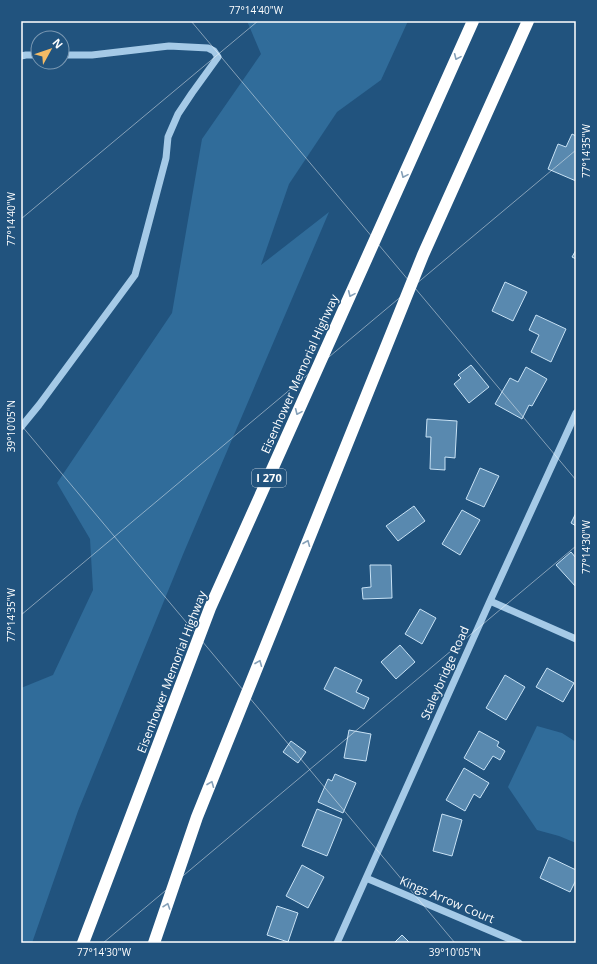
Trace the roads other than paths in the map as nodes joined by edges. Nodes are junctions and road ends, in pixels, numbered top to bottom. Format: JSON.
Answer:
{"nodes":[{"id":1,"x":473,"y":21,"type":"edge"},
{"id":2,"x":528,"y":21,"type":"edge"},
{"id":3,"x":70,"y":55,"type":"edge"},
{"id":4,"x":576,"y":413,"type":"edge"},
{"id":5,"x":21,"y":427,"type":"edge"},
{"id":6,"x":490,"y":601,"type":"junction"},
{"id":7,"x":576,"y":639,"type":"edge"},
{"id":8,"x":366,"y":878,"type":"junction"},
{"id":9,"x":83,"y":943,"type":"edge"},
{"id":10,"x":154,"y":943,"type":"edge"},
{"id":11,"x":337,"y":943,"type":"edge"},
{"id":12,"x":519,"y":943,"type":"edge"}],
"edges":[{"from":1,"to":9,"type":"highway","name":"Eisenhower Memorial Highway","number":"I 270","one_way":true},
{"from":10,"to":2,"type":"highway","one_way":true},
{"from":3,"to":5,"type":"street"},
{"from":4,"to":6,"type":"street","name":"Staleybridge Road"},
{"from":6,"to":7,"type":"street"},
{"from":6,"to":8,"type":"street","name":"Staleybridge Road"},
{"from":8,"to":11,"type":"street","name":"Staleybridge Road"},
{"from":8,"to":12,"type":"street","name":"Kings Arrow Court"}]}
